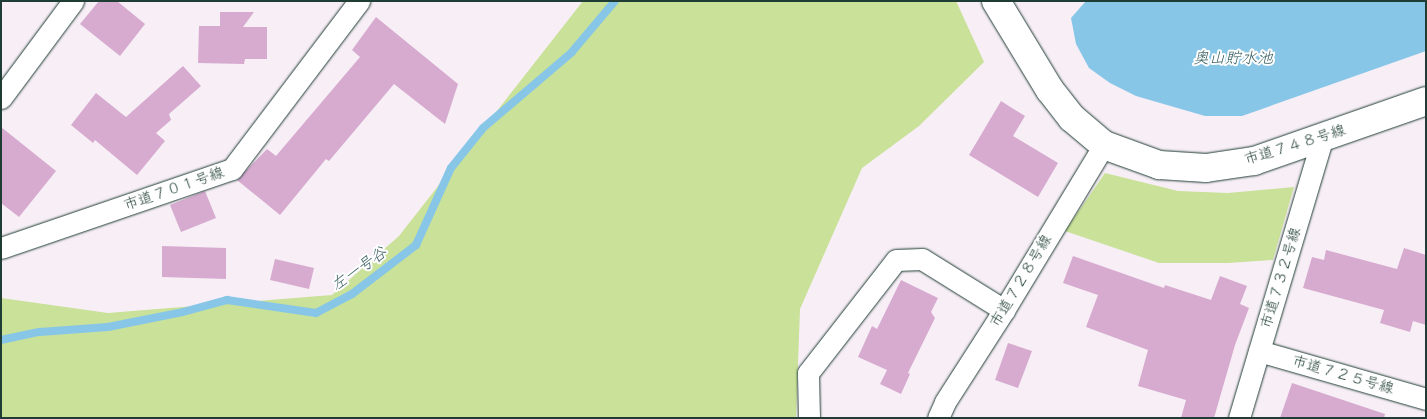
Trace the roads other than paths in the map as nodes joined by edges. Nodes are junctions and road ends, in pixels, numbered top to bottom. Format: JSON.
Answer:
{"nodes":[{"id":1,"x":73,"y":1,"type":"edge"},
{"id":2,"x":360,"y":1,"type":"edge"},
{"id":3,"x":996,"y":1,"type":"edge"},
{"id":4,"x":1,"y":98,"type":"edge"},
{"id":5,"x":1426,"y":101,"type":"edge"},
{"id":6,"x":1322,"y":138,"type":"junction"},
{"id":7,"x":1104,"y":144,"type":"junction"},
{"id":8,"x":1,"y":248,"type":"edge"},
{"id":9,"x":1004,"y":310,"type":"junction"},
{"id":10,"x":1259,"y":351,"type":"junction"},
{"id":11,"x":1426,"y":399,"type":"edge"},
{"id":12,"x":809,"y":418,"type":"edge"},
{"id":13,"x":938,"y":418,"type":"edge"},
{"id":14,"x":1239,"y":418,"type":"edge"}],
"edges":[{"from":1,"to":4,"type":"street"},
{"from":2,"to":8,"type":"street","name":"市道７０１号線"},
{"from":3,"to":7,"type":"street","name":"市道７４８号線"},
{"from":5,"to":6,"type":"street","name":"市道７４８号線"},
{"from":6,"to":7,"type":"street","name":"市道７４８号線"},
{"from":6,"to":10,"type":"street","name":"市道７３２号線"},
{"from":7,"to":9,"type":"street","name":"市道７２８号線"},
{"from":9,"to":12,"type":"street"},
{"from":9,"to":13,"type":"street","name":"市道７２８号線"},
{"from":10,"to":11,"type":"street","name":"市道７２５号線"},
{"from":10,"to":14,"type":"street","name":"市道７３２号線"}]}
